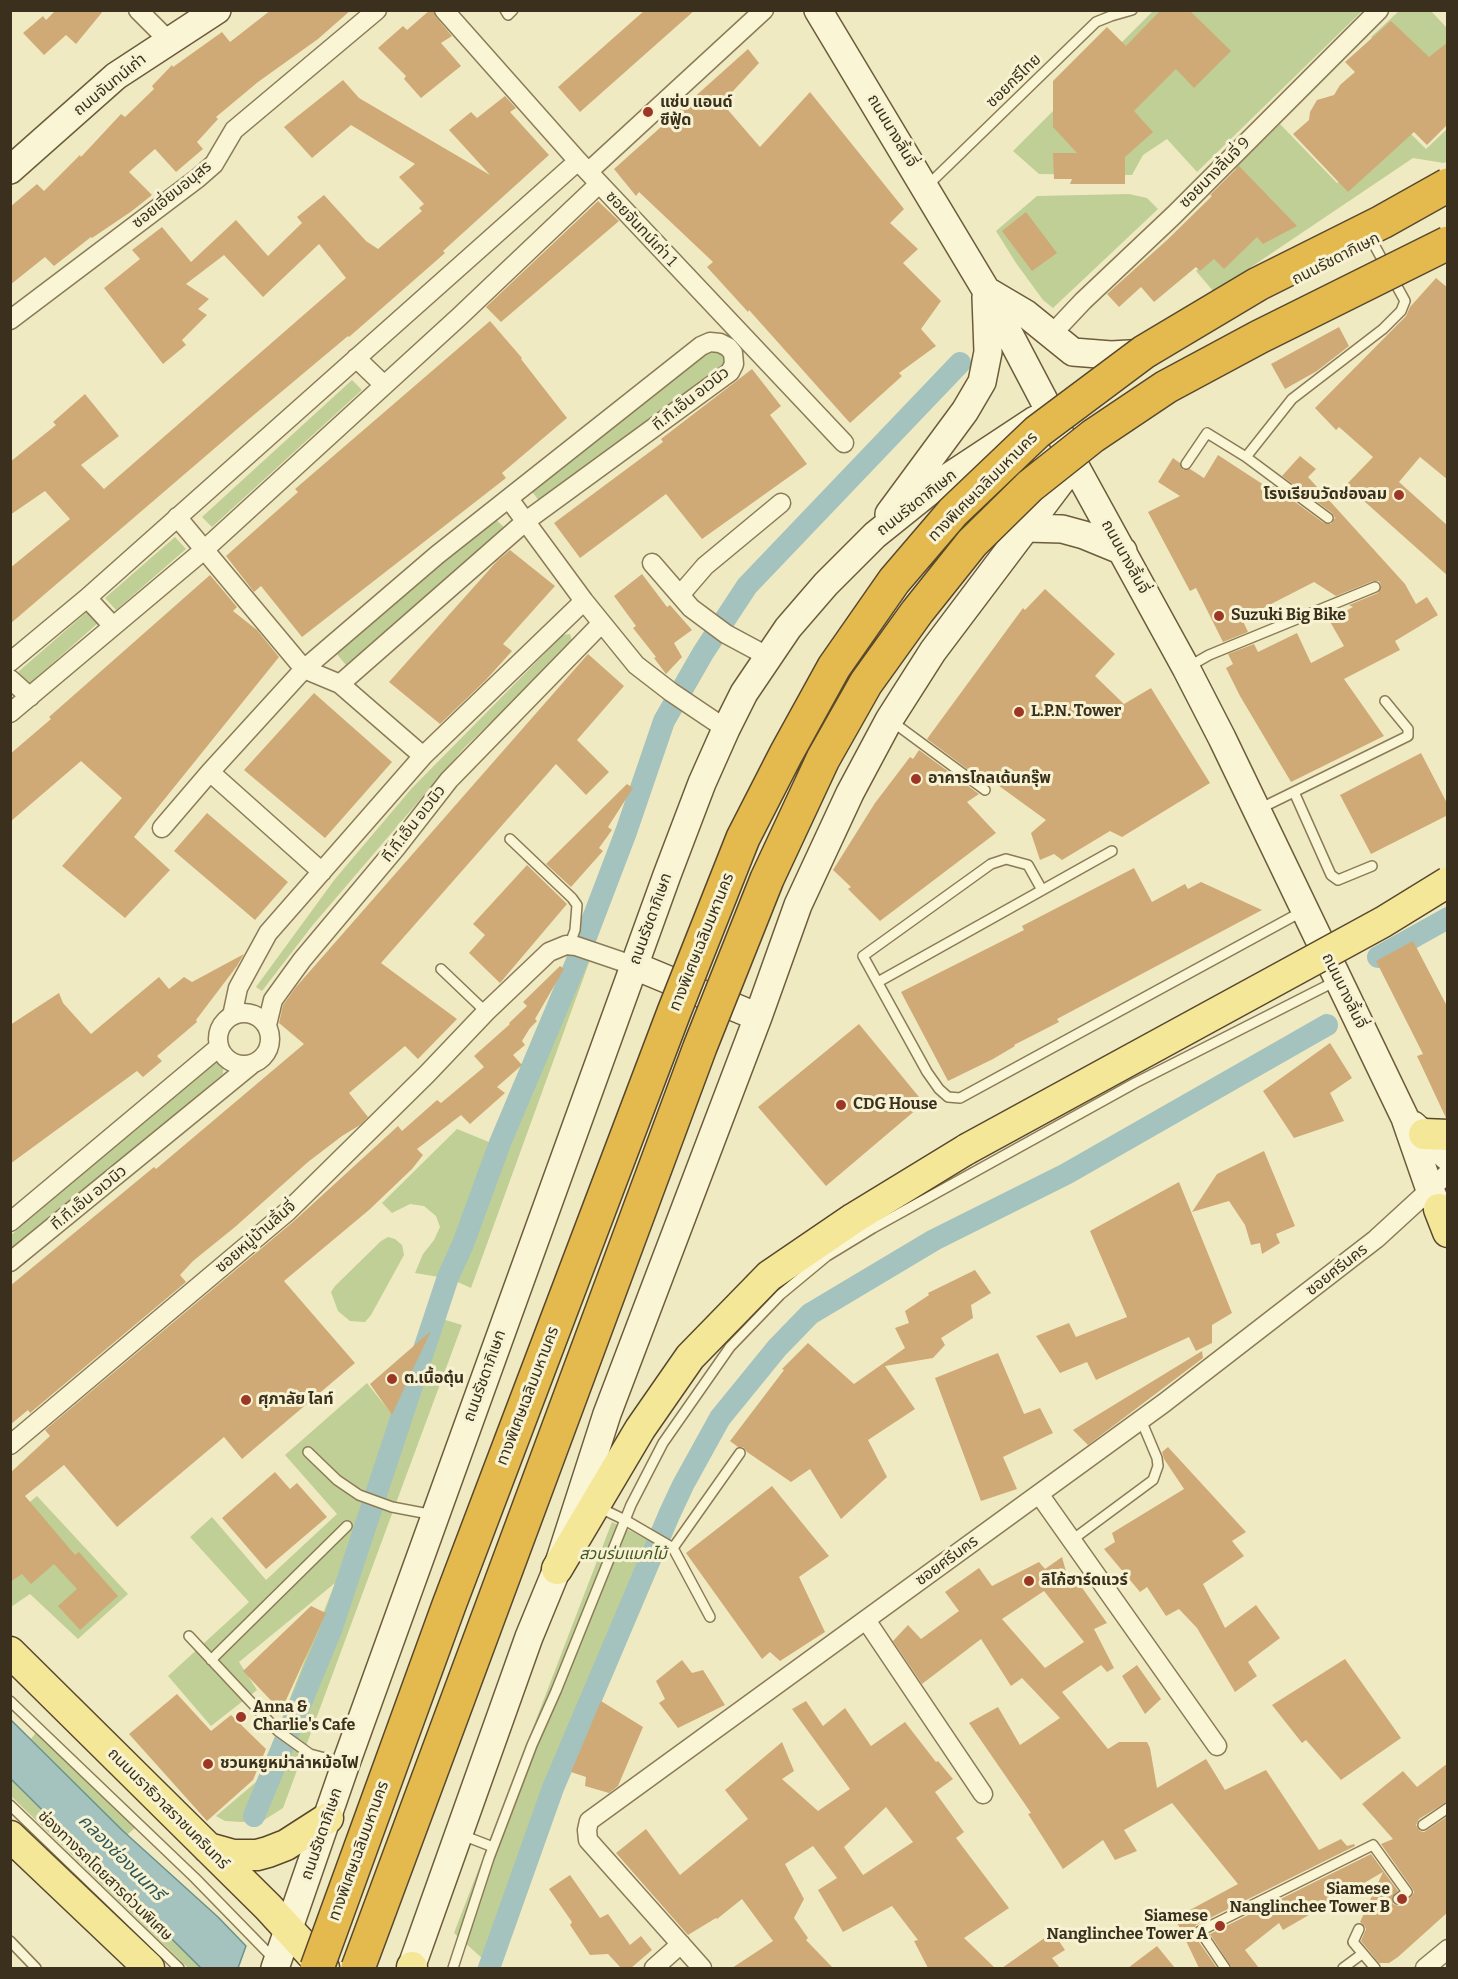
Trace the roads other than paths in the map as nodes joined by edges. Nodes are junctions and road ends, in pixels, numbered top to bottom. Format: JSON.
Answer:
{"nodes":[{"id":1,"x":138,"y":10,"type":"edge"},
{"id":2,"x":217,"y":10,"type":"edge"},
{"id":3,"x":377,"y":10,"type":"edge"},
{"id":4,"x":444,"y":10,"type":"edge"},
{"id":5,"x":505,"y":10,"type":"edge"},
{"id":6,"x":513,"y":10,"type":"edge"},
{"id":7,"x":764,"y":10,"type":"edge"},
{"id":8,"x":818,"y":10,"type":"edge"},
{"id":9,"x":1379,"y":10,"type":"edge"},
{"id":10,"x":1131,"y":11,"type":"edge"},
{"id":11,"x":169,"y":41,"type":"junction"},
{"id":12,"x":10,"y":170,"type":"edge"},
{"id":13,"x":588,"y":172,"type":"junction"},
{"id":14,"x":1448,"y":185,"type":"edge"},
{"id":15,"x":925,"y":188,"type":"junction"},
{"id":16,"x":1448,"y":203,"type":"edge"},
{"id":17,"x":1372,"y":241,"type":"junction"},
{"id":18,"x":1448,"y":243,"type":"edge"},
{"id":19,"x":986,"y":290,"type":"junction"},
{"id":20,"x":10,"y":320,"type":"edge"},
{"id":21,"x":1051,"y":335,"type":"junction"},
{"id":22,"x":1150,"y":353,"type":"junction"},
{"id":23,"x":356,"y":358,"type":"junction"},
{"id":24,"x":384,"y":385,"type":"junction"},
{"id":25,"x":1049,"y":410,"type":"junction"},
{"id":26,"x":844,"y":443,"type":"dead end"},
{"id":27,"x":1246,"y":457,"type":"junction"},
{"id":28,"x":1074,"y":464,"type":"junction"},
{"id":29,"x":1186,"y":464,"type":"dead end"},
{"id":30,"x":509,"y":499,"type":"junction"},
{"id":31,"x":781,"y":502,"type":"dead end"},
{"id":32,"x":177,"y":517,"type":"junction"},
{"id":33,"x":1328,"y":518,"type":"dead end"},
{"id":34,"x":526,"y":521,"type":"junction"},
{"id":35,"x":1027,"y":528,"type":"junction"},
{"id":36,"x":875,"y":535,"type":"junction"},
{"id":37,"x":204,"y":550,"type":"junction"},
{"id":38,"x":1123,"y":551,"type":"junction"},
{"id":39,"x":652,"y":563,"type":"dead end"},
{"id":40,"x":1375,"y":587,"type":"dead end"},
{"id":41,"x":87,"y":598,"type":"junction"},
{"id":42,"x":584,"y":601,"type":"junction"},
{"id":43,"x":685,"y":602,"type":"junction"},
{"id":44,"x":562,"y":622,"type":"junction"},
{"id":45,"x":601,"y":624,"type":"junction"},
{"id":46,"x":113,"y":626,"type":"junction"},
{"id":47,"x":586,"y":639,"type":"junction"},
{"id":48,"x":767,"y":656,"type":"junction"},
{"id":49,"x":10,"y":662,"type":"edge"},
{"id":50,"x":1186,"y":668,"type":"junction"},
{"id":51,"x":304,"y":669,"type":"junction"},
{"id":52,"x":10,"y":679,"type":"edge"},
{"id":53,"x":340,"y":684,"type":"junction"},
{"id":54,"x":30,"y":697,"type":"junction"},
{"id":55,"x":1385,"y":700,"type":"dead end"},
{"id":56,"x":10,"y":713,"type":"edge"},
{"id":57,"x":890,"y":720,"type":"junction"},
{"id":58,"x":726,"y":729,"type":"junction"},
{"id":59,"x":423,"y":756,"type":"junction"},
{"id":60,"x":210,"y":772,"type":"junction"},
{"id":61,"x":985,"y":790,"type":"dead end"},
{"id":62,"x":1294,"y":792,"type":"junction"},
{"id":63,"x":1256,"y":810,"type":"junction"},
{"id":64,"x":162,"y":828,"type":"dead end"},
{"id":65,"x":510,"y":839,"type":"dead end"},
{"id":66,"x":1112,"y":850,"type":"dead end"},
{"id":67,"x":1372,"y":866,"type":"dead end"},
{"id":68,"x":322,"y":872,"type":"junction"},
{"id":69,"x":1448,"y":882,"type":"edge"},
{"id":70,"x":1042,"y":890,"type":"junction"},
{"id":71,"x":1305,"y":910,"type":"junction"},
{"id":72,"x":579,"y":947,"type":"junction"},
{"id":73,"x":635,"y":966,"type":"junction"},
{"id":74,"x":441,"y":969,"type":"dead end"},
{"id":75,"x":1338,"y":980,"type":"junction"},
{"id":76,"x":878,"y":982,"type":"junction"},
{"id":77,"x":486,"y":1012,"type":"junction"},
{"id":78,"x":232,"y":1016,"type":"junction"},
{"id":79,"x":759,"y":1017,"type":"junction"},
{"id":80,"x":267,"y":1025,"type":"junction"},
{"id":81,"x":219,"y":1047,"type":"junction"},
{"id":82,"x":251,"y":1065,"type":"junction"},
{"id":83,"x":1426,"y":1129,"type":"edge"},
{"id":84,"x":1448,"y":1157,"type":"edge"},
{"id":85,"x":1442,"y":1204,"type":"edge"},
{"id":86,"x":10,"y":1222,"type":"edge"},
{"id":87,"x":10,"y":1262,"type":"edge"},
{"id":88,"x":746,"y":1315,"type":"junction"},
{"id":89,"x":1141,"y":1420,"type":"junction"},
{"id":90,"x":10,"y":1445,"type":"edge"},
{"id":91,"x":308,"y":1452,"type":"dead end"},
{"id":92,"x":740,"y":1453,"type":"dead end"},
{"id":93,"x":1039,"y":1494,"type":"junction"},
{"id":94,"x":595,"y":1506,"type":"junction"},
{"id":95,"x":435,"y":1515,"type":"junction"},
{"id":96,"x":625,"y":1520,"type":"junction"},
{"id":97,"x":347,"y":1526,"type":"dead end"},
{"id":98,"x":1072,"y":1540,"type":"junction"},
{"id":99,"x":669,"y":1546,"type":"junction"},
{"id":100,"x":558,"y":1569,"type":"junction"},
{"id":101,"x":710,"y":1617,"type":"dead end"},
{"id":102,"x":866,"y":1620,"type":"junction"},
{"id":103,"x":189,"y":1636,"type":"dead end"},
{"id":104,"x":10,"y":1652,"type":"edge"},
{"id":105,"x":211,"y":1660,"type":"junction"},
{"id":106,"x":10,"y":1701,"type":"edge"},
{"id":107,"x":1217,"y":1746,"type":"dead end"},
{"id":108,"x":346,"y":1763,"type":"junction"},
{"id":109,"x":983,"y":1794,"type":"dead end"},
{"id":110,"x":10,"y":1805,"type":"edge"},
{"id":111,"x":1448,"y":1808,"type":"edge"},
{"id":112,"x":328,"y":1818,"type":"junction"},
{"id":113,"x":1423,"y":1825,"type":"dead end"},
{"id":114,"x":460,"y":1835,"type":"junction"},
{"id":115,"x":10,"y":1836,"type":"edge"},
{"id":116,"x":493,"y":1847,"type":"junction"},
{"id":117,"x":208,"y":1848,"type":"junction"},
{"id":118,"x":1398,"y":1899,"type":"dead end"},
{"id":119,"x":1359,"y":1929,"type":"dead end"},
{"id":120,"x":289,"y":1930,"type":"junction"},
{"id":121,"x":10,"y":1941,"type":"edge"},
{"id":122,"x":681,"y":1944,"type":"junction"},
{"id":123,"x":1448,"y":1949,"type":"edge"},
{"id":124,"x":1362,"y":1954,"type":"junction"},
{"id":125,"x":278,"y":1967,"type":"edge"},
{"id":126,"x":36,"y":1968,"type":"edge"},
{"id":127,"x":149,"y":1968,"type":"edge"},
{"id":128,"x":179,"y":1968,"type":"edge"},
{"id":129,"x":317,"y":1968,"type":"edge"},
{"id":130,"x":324,"y":1968,"type":"edge"},
{"id":131,"x":358,"y":1968,"type":"edge"},
{"id":132,"x":412,"y":1968,"type":"edge"},
{"id":133,"x":453,"y":1968,"type":"edge"},
{"id":134,"x":654,"y":1968,"type":"edge"},
{"id":135,"x":702,"y":1968,"type":"edge"},
{"id":136,"x":1224,"y":1968,"type":"edge"},
{"id":137,"x":1342,"y":1968,"type":"edge"},
{"id":138,"x":1375,"y":1968,"type":"edge"},
{"id":139,"x":1425,"y":1968,"type":"edge"}],
"edges":[{"from":1,"to":11,"type":"street"},
{"from":2,"to":11,"type":"main road","name":"ถนนจันทน์เก่า"},
{"from":3,"to":20,"type":"street","name":"ซอยเอี่ยมอนุสร"},
{"from":4,"to":13,"type":"street","name":"ซอยจันทน์เก่า 1"},
{"from":5,"to":6,"type":"lane"},
{"from":7,"to":13,"type":"street"},
{"from":8,"to":15,"type":"main road","name":"ถนนนางลิ้นจี่"},
{"from":9,"to":21,"type":"street","name":"ซอยนางลิ้นจี่ 9"},
{"from":10,"to":15,"type":"lane","name":"ซอยกรีไทย"},
{"from":11,"to":12,"type":"main road","name":"ถนนจันทน์เก่า"},
{"from":13,"to":23,"type":"street"},
{"from":13,"to":24,"type":"street"},
{"from":13,"to":26,"type":"street","name":"ซอยจันทน์เก่า 1"},
{"from":14,"to":129,"type":"highway","name":"ทางพิเศษเฉลิมมหานคร","bridge":true},
{"from":15,"to":19,"type":"main road","name":"ถนนนางลิ้นจี่"},
{"from":16,"to":17,"type":"main road","name":"ถนนรัชดาภิเษก"},
{"from":17,"to":22,"type":"main road","name":"ถนนรัชดาภิเษก"},
{"from":17,"to":27,"type":"lane"},
{"from":18,"to":131,"type":"highway","name":"ทางพิเศษเฉลิมมหานคร","bridge":true},
{"from":19,"to":21,"type":"main road"},
{"from":19,"to":25,"type":"main road","name":"ถนนนางลิ้นจี่"},
{"from":19,"to":36,"type":"main road"},
{"from":21,"to":22,"type":"main road"},
{"from":22,"to":25,"type":"main road","name":"ถนนรัชดาภิเษก"},
{"from":23,"to":24,"type":"street"},
{"from":23,"to":32,"type":"street"},
{"from":24,"to":37,"type":"street"},
{"from":25,"to":28,"type":"main road","name":"ถนนนางลิ้นจี่"},
{"from":25,"to":36,"type":"main road","name":"ถนนรัชดาภิเษก"},
{"from":27,"to":29,"type":"lane"},
{"from":27,"to":33,"type":"lane"},
{"from":28,"to":35,"type":"main road"},
{"from":28,"to":38,"type":"main road","name":"ถนนนางลิ้นจี่"},
{"from":30,"to":34,"type":"street"},
{"from":30,"to":34,"type":"street","name":"ที.ที.เอ็น อเวนิว"},
{"from":30,"to":51,"type":"street","name":"ที.ที.เอ็น อเวนิว"},
{"from":31,"to":43,"type":"street"},
{"from":32,"to":37,"type":"street"},
{"from":32,"to":41,"type":"street"},
{"from":34,"to":42,"type":"street"},
{"from":34,"to":53,"type":"street","name":"ที.ที.เอ็น อเวนิว"},
{"from":35,"to":38,"type":"main road"},
{"from":35,"to":57,"type":"main road"},
{"from":36,"to":48,"type":"main road","name":"ถนนรัชดาภิเษก"},
{"from":37,"to":46,"type":"street"},
{"from":37,"to":51,"type":"street"},
{"from":38,"to":50,"type":"main road","name":"ถนนนางลิ้นจี่"},
{"from":39,"to":43,"type":"street"},
{"from":40,"to":50,"type":"lane"},
{"from":41,"to":46,"type":"street"},
{"from":41,"to":49,"type":"street"},
{"from":42,"to":44,"type":"street"},
{"from":42,"to":45,"type":"street"},
{"from":43,"to":48,"type":"street"},
{"from":44,"to":47,"type":"street"},
{"from":44,"to":59,"type":"street"},
{"from":45,"to":47,"type":"street","name":"ที.ที.เอ็น อเวนิว"},
{"from":45,"to":58,"type":"street"},
{"from":46,"to":54,"type":"street"},
{"from":47,"to":80,"type":"street","name":"ที.ที.เอ็น อเวนิว"},
{"from":48,"to":58,"type":"main road","name":"ถนนรัชดาภิเษก"},
{"from":50,"to":63,"type":"main road","name":"ถนนนางลิ้นจี่"},
{"from":51,"to":53,"type":"street"},
{"from":51,"to":60,"type":"street","name":"ที.ที.เอ็น อเวนิว"},
{"from":52,"to":54,"type":"street"},
{"from":53,"to":59,"type":"street"},
{"from":54,"to":56,"type":"street"},
{"from":55,"to":62,"type":"lane"},
{"from":57,"to":61,"type":"lane"},
{"from":57,"to":79,"type":"main road"},
{"from":58,"to":73,"type":"main road","name":"ถนนรัชดาภิเษก"},
{"from":59,"to":68,"type":"street"},
{"from":60,"to":64,"type":"street","name":"ที.ที.เอ็น อเวนิว"},
{"from":60,"to":68,"type":"street"},
{"from":62,"to":63,"type":"lane"},
{"from":62,"to":67,"type":"lane"},
{"from":63,"to":71,"type":"main road","name":"ถนนนางลิ้นจี่"},
{"from":65,"to":72,"type":"lane"},
{"from":66,"to":70,"type":"lane"},
{"from":68,"to":78,"type":"street"},
{"from":69,"to":88,"type":"main road","bridge":true},
{"from":70,"to":76,"type":"lane"},
{"from":70,"to":76,"type":"lane"},
{"from":71,"to":75,"type":"main road","name":"ถนนนางลิ้นจี่"},
{"from":71,"to":76,"type":"lane"},
{"from":72,"to":73,"type":"street"},
{"from":72,"to":77,"type":"street","name":"ซอยหมู่บ้านลิ้นจี่"},
{"from":73,"to":79,"type":"main road"},
{"from":73,"to":95,"type":"main road","name":"ถนนรัชดาภิเษก"},
{"from":74,"to":77,"type":"lane"},
{"from":75,"to":83,"type":"main road","name":"ถนนนางลิ้นจี่"},
{"from":75,"to":88,"type":"lane"},
{"from":77,"to":90,"type":"street","name":"ซอยหมู่บ้านลิ้นจี่"},
{"from":78,"to":80,"type":"street"},
{"from":78,"to":81,"type":"street"},
{"from":79,"to":100,"type":"main road"},
{"from":80,"to":82,"type":"street","name":"ที.ที.เอ็น อเวนิว"},
{"from":81,"to":82,"type":"street"},
{"from":81,"to":86,"type":"street","name":"ที.ที.เอ็น อเวนิว"},
{"from":82,"to":87,"type":"street","name":"ที.ที.เอ็น อเวนิว"},
{"from":83,"to":84,"type":"main road","name":"ถนนนางลิ้นจี่"},
{"from":83,"to":85,"type":"main road","name":"ถนนนางลิ้นจี่"},
{"from":85,"to":89,"type":"street","name":"ซอยศรีนคร"},
{"from":88,"to":94,"type":"main road"},
{"from":88,"to":96,"type":"lane"},
{"from":89,"to":93,"type":"street","name":"ซอยศรีนคร"},
{"from":89,"to":98,"type":"lane"},
{"from":91,"to":95,"type":"lane"},
{"from":92,"to":99,"type":"lane"},
{"from":93,"to":98,"type":"street"},
{"from":93,"to":102,"type":"street","name":"ซอยศรีนคร"},
{"from":94,"to":96,"type":"lane"},
{"from":94,"to":100,"type":"main road"},
{"from":95,"to":108,"type":"main road","name":"ถนนรัชดาภิเษก"},
{"from":96,"to":99,"type":"lane"},
{"from":96,"to":116,"type":"lane"},
{"from":97,"to":105,"type":"lane"},
{"from":98,"to":107,"type":"street"},
{"from":99,"to":101,"type":"lane"},
{"from":100,"to":114,"type":"main road"},
{"from":102,"to":109,"type":"street"},
{"from":102,"to":122,"type":"street","name":"ซอยศรีนคร"},
{"from":103,"to":105,"type":"lane"},
{"from":104,"to":117,"type":"main road","name":"ถนนนราธิวาสราชนครินทร์"},
{"from":105,"to":108,"type":"lane"},
{"from":106,"to":125,"type":"lane"},
{"from":108,"to":112,"type":"main road","name":"ถนนรัชดาภิเษก"},
{"from":110,"to":128,"type":"lane","name":"ช่องทางรถโดยสารด่วนพิเศษ"},
{"from":111,"to":113,"type":"lane"},
{"from":112,"to":117,"type":"main road"},
{"from":112,"to":120,"type":"main road","name":"ถนนรัชดาภิเษก"},
{"from":114,"to":116,"type":"lane"},
{"from":114,"to":132,"type":"main road"},
{"from":115,"to":127,"type":"main road"},
{"from":116,"to":133,"type":"lane"},
{"from":117,"to":120,"type":"main road","name":"ถนนนราธิวาสราชนครินทร์"},
{"from":118,"to":136,"type":"lane"},
{"from":119,"to":124,"type":"lane"},
{"from":120,"to":125,"type":"main road","name":"ถนนรัชดาภิเษก"},
{"from":120,"to":130,"type":"main road","name":"ถนนนราธิวาสราชนครินทร์"},
{"from":121,"to":126,"type":"lane"},
{"from":122,"to":134,"type":"street"},
{"from":122,"to":135,"type":"street","name":"ซอยศรีนคร"},
{"from":123,"to":139,"type":"street"},
{"from":124,"to":137,"type":"lane"},
{"from":124,"to":138,"type":"lane"}]}
